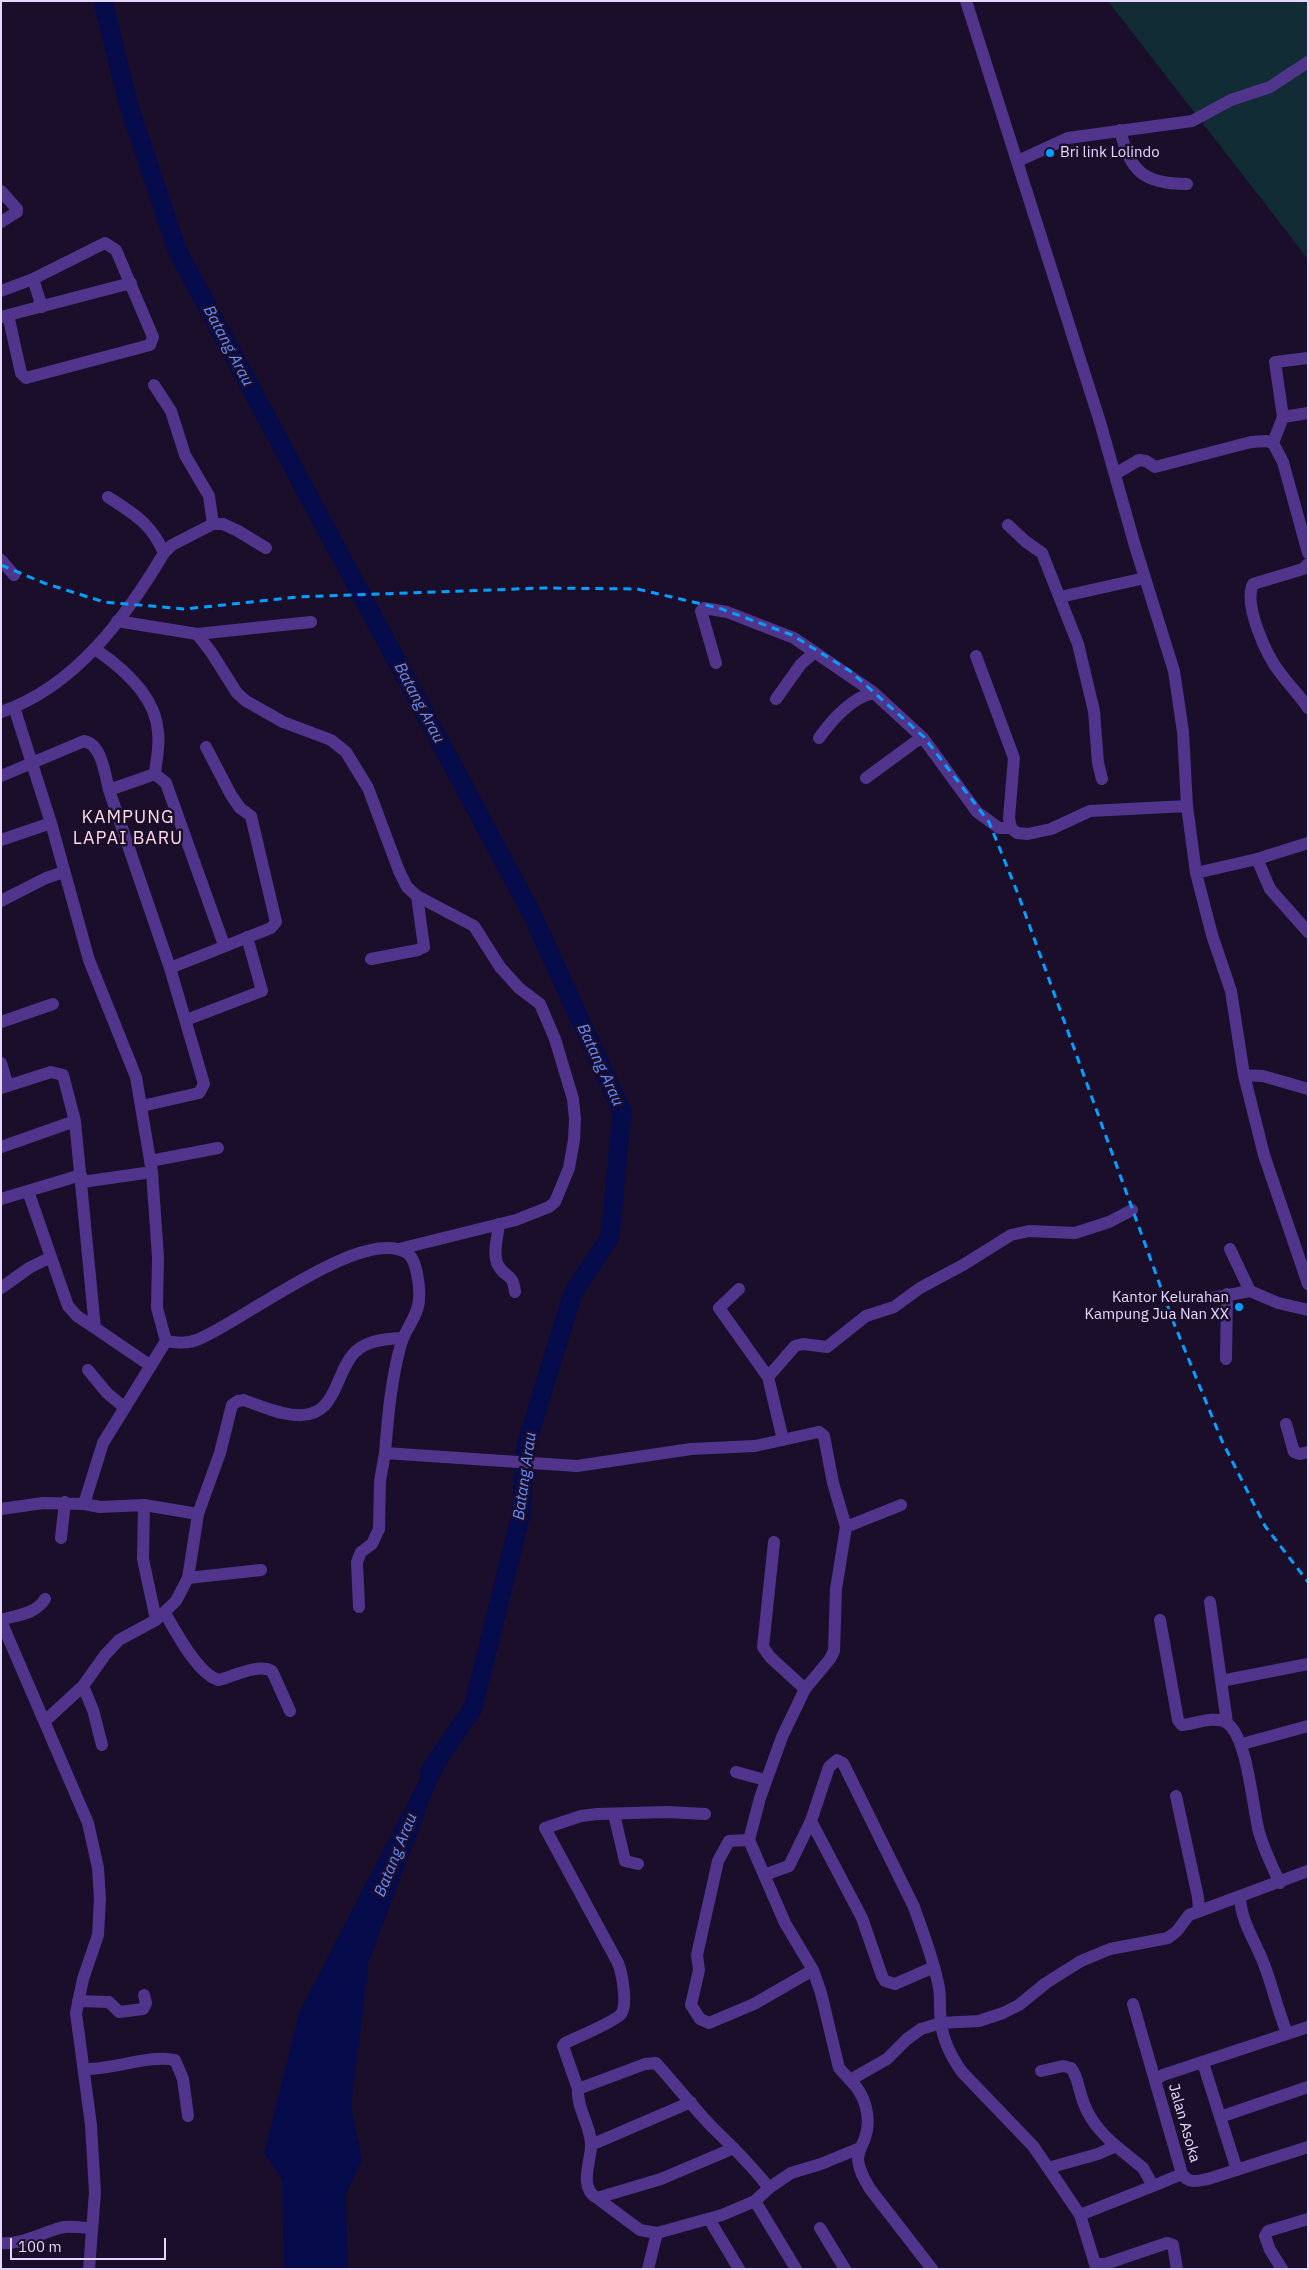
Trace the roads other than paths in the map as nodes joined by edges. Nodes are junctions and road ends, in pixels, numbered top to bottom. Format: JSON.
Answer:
{"nodes":[{"id":1,"x":966,"y":1,"type":"edge"},
{"id":2,"x":1308,"y":62,"type":"edge"},
{"id":3,"x":1120,"y":130,"type":"junction"},
{"id":4,"x":1018,"y":160,"type":"junction"},
{"id":5,"x":1187,"y":184,"type":"dead end"},
{"id":6,"x":1,"y":191,"type":"edge"},
{"id":7,"x":1,"y":222,"type":"edge"},
{"id":8,"x":33,"y":279,"type":"junction"},
{"id":9,"x":131,"y":283,"type":"junction"},
{"id":10,"x":1,"y":291,"type":"edge"},
{"id":11,"x":42,"y":307,"type":"junction"},
{"id":12,"x":5,"y":316,"type":"edge"},
{"id":13,"x":1308,"y":358,"type":"edge"},
{"id":14,"x":154,"y":386,"type":"dead end"},
{"id":15,"x":1308,"y":414,"type":"edge"},
{"id":16,"x":1283,"y":418,"type":"junction"},
{"id":17,"x":1272,"y":443,"type":"junction"},
{"id":18,"x":1116,"y":474,"type":"junction"},
{"id":19,"x":108,"y":497,"type":"dead end"},
{"id":20,"x":213,"y":524,"type":"junction"},
{"id":21,"x":1008,"y":525,"type":"dead end"},
{"id":22,"x":266,"y":548,"type":"dead end"},
{"id":23,"x":164,"y":553,"type":"junction"},
{"id":24,"x":1308,"y":553,"type":"edge"},
{"id":25,"x":1,"y":560,"type":"edge"},
{"id":26,"x":1308,"y":564,"type":"edge"},
{"id":27,"x":1,"y":569,"type":"edge"},
{"id":28,"x":1145,"y":578,"type":"junction"},
{"id":29,"x":1060,"y":597,"type":"junction"},
{"id":30,"x":117,"y":621,"type":"junction"},
{"id":31,"x":311,"y":622,"type":"dead end"},
{"id":32,"x":197,"y":634,"type":"junction"},
{"id":33,"x":95,"y":649,"type":"junction"},
{"id":34,"x":815,"y":652,"type":"junction"},
{"id":35,"x":976,"y":656,"type":"dead end"},
{"id":36,"x":716,"y":663,"type":"dead end"},
{"id":37,"x":873,"y":692,"type":"junction"},
{"id":38,"x":776,"y":699,"type":"dead end"},
{"id":39,"x":14,"y":707,"type":"junction"},
{"id":40,"x":1308,"y":708,"type":"edge"},
{"id":41,"x":1,"y":712,"type":"edge"},
{"id":42,"x":819,"y":738,"type":"dead end"},
{"id":43,"x":923,"y":738,"type":"junction"},
{"id":44,"x":206,"y":747,"type":"dead end"},
{"id":45,"x":32,"y":764,"type":"junction"},
{"id":46,"x":155,"y":774,"type":"junction"},
{"id":47,"x":1,"y":776,"type":"edge"},
{"id":48,"x":866,"y":778,"type":"dead end"},
{"id":49,"x":1102,"y":779,"type":"dead end"},
{"id":50,"x":109,"y":790,"type":"junction"},
{"id":51,"x":1187,"y":806,"type":"junction"},
{"id":52,"x":51,"y":823,"type":"junction"},
{"id":53,"x":1011,"y":828,"type":"junction"},
{"id":54,"x":1,"y":840,"type":"edge"},
{"id":55,"x":1308,"y":843,"type":"edge"},
{"id":56,"x":1257,"y":859,"type":"junction"},
{"id":57,"x":64,"y":872,"type":"junction"},
{"id":58,"x":1196,"y":873,"type":"junction"},
{"id":59,"x":417,"y":896,"type":"junction"},
{"id":60,"x":1,"y":901,"type":"edge"},
{"id":61,"x":1308,"y":932,"type":"edge"},
{"id":62,"x":247,"y":936,"type":"junction"},
{"id":63,"x":224,"y":945,"type":"junction"},
{"id":64,"x":371,"y":959,"type":"dead end"},
{"id":65,"x":170,"y":968,"type":"junction"},
{"id":66,"x":52,"y":1004,"type":"dead end"},
{"id":67,"x":186,"y":1020,"type":"junction"},
{"id":68,"x":1,"y":1022,"type":"edge"},
{"id":69,"x":1,"y":1063,"type":"edge"},
{"id":70,"x":1244,"y":1075,"type":"junction"},
{"id":71,"x":5,"y":1087,"type":"edge"},
{"id":72,"x":1308,"y":1089,"type":"edge"},
{"id":73,"x":142,"y":1106,"type":"junction"},
{"id":74,"x":75,"y":1121,"type":"junction"},
{"id":75,"x":1,"y":1147,"type":"edge"},
{"id":76,"x":218,"y":1148,"type":"dead end"},
{"id":77,"x":151,"y":1166,"type":"junction"},
{"id":78,"x":82,"y":1179,"type":"junction"},
{"id":79,"x":28,"y":1190,"type":"junction"},
{"id":80,"x":1,"y":1199,"type":"edge"},
{"id":81,"x":1132,"y":1210,"type":"dead end"},
{"id":82,"x":499,"y":1224,"type":"junction"},
{"id":83,"x":1230,"y":1248,"type":"dead end"},
{"id":84,"x":399,"y":1249,"type":"junction"},
{"id":85,"x":51,"y":1257,"type":"junction"},
{"id":86,"x":1308,"y":1284,"type":"edge"},
{"id":87,"x":1,"y":1288,"type":"edge"},
{"id":88,"x":739,"y":1289,"type":"dead end"},
{"id":89,"x":1250,"y":1291,"type":"junction"},
{"id":90,"x":514,"y":1292,"type":"dead end"},
{"id":91,"x":1227,"y":1294,"type":"junction"},
{"id":92,"x":1212,"y":1298,"type":"dead end"},
{"id":93,"x":1308,"y":1310,"type":"edge"},
{"id":94,"x":95,"y":1328,"type":"junction"},
{"id":95,"x":402,"y":1338,"type":"junction"},
{"id":96,"x":166,"y":1342,"type":"junction"},
{"id":97,"x":1226,"y":1359,"type":"dead end"},
{"id":98,"x":151,"y":1366,"type":"junction"},
{"id":99,"x":88,"y":1370,"type":"dead end"},
{"id":100,"x":768,"y":1377,"type":"junction"},
{"id":101,"x":125,"y":1408,"type":"junction"},
{"id":102,"x":1286,"y":1424,"type":"dead end"},
{"id":103,"x":783,"y":1440,"type":"junction"},
{"id":104,"x":1308,"y":1452,"type":"edge"},
{"id":105,"x":385,"y":1453,"type":"junction"},
{"id":106,"x":65,"y":1502,"type":"junction"},
{"id":107,"x":84,"y":1504,"type":"junction"},
{"id":108,"x":144,"y":1505,"type":"junction"},
{"id":109,"x":901,"y":1505,"type":"dead end"},
{"id":110,"x":1,"y":1509,"type":"edge"},
{"id":111,"x":198,"y":1514,"type":"junction"},
{"id":112,"x":846,"y":1527,"type":"junction"},
{"id":113,"x":61,"y":1538,"type":"dead end"},
{"id":114,"x":774,"y":1542,"type":"dead end"},
{"id":115,"x":261,"y":1570,"type":"dead end"},
{"id":116,"x":188,"y":1578,"type":"junction"},
{"id":117,"x":45,"y":1599,"type":"dead end"},
{"id":118,"x":1210,"y":1602,"type":"dead end"},
{"id":119,"x":359,"y":1607,"type":"dead end"},
{"id":120,"x":160,"y":1617,"type":"junction"},
{"id":121,"x":1160,"y":1620,"type":"dead end"},
{"id":122,"x":1,"y":1621,"type":"edge"},
{"id":123,"x":5,"y":1640,"type":"edge"},
{"id":124,"x":1308,"y":1664,"type":"edge"},
{"id":125,"x":1221,"y":1681,"type":"junction"},
{"id":126,"x":83,"y":1686,"type":"junction"},
{"id":127,"x":805,"y":1689,"type":"junction"},
{"id":128,"x":290,"y":1712,"type":"dead end"},
{"id":129,"x":45,"y":1722,"type":"junction"},
{"id":130,"x":1227,"y":1723,"type":"junction"},
{"id":131,"x":1308,"y":1726,"type":"edge"},
{"id":132,"x":1242,"y":1744,"type":"junction"},
{"id":133,"x":102,"y":1745,"type":"dead end"},
{"id":134,"x":736,"y":1772,"type":"dead end"},
{"id":135,"x":766,"y":1780,"type":"junction"},
{"id":136,"x":1176,"y":1796,"type":"dead end"},
{"id":137,"x":614,"y":1814,"type":"junction"},
{"id":138,"x":705,"y":1814,"type":"dead end"},
{"id":139,"x":811,"y":1821,"type":"junction"},
{"id":140,"x":749,"y":1840,"type":"junction"},
{"id":141,"x":638,"y":1864,"type":"dead end"},
{"id":142,"x":1308,"y":1871,"type":"edge"},
{"id":143,"x":764,"y":1875,"type":"junction"},
{"id":144,"x":1280,"y":1882,"type":"junction"},
{"id":145,"x":1240,"y":1897,"type":"junction"},
{"id":146,"x":1199,"y":1910,"type":"junction"},
{"id":147,"x":934,"y":1967,"type":"junction"},
{"id":148,"x":812,"y":1970,"type":"junction"},
{"id":149,"x":144,"y":1995,"type":"dead end"},
{"id":150,"x":78,"y":2001,"type":"junction"},
{"id":151,"x":1133,"y":2004,"type":"dead end"},
{"id":152,"x":941,"y":2023,"type":"junction"},
{"id":153,"x":1308,"y":2027,"type":"edge"},
{"id":154,"x":1287,"y":2033,"type":"junction"},
{"id":155,"x":1203,"y":2063,"type":"junction"},
{"id":156,"x":84,"y":2069,"type":"junction"},
{"id":157,"x":1041,"y":2070,"type":"dead end"},
{"id":158,"x":850,"y":2080,"type":"junction"},
{"id":159,"x":1155,"y":2080,"type":"junction"},
{"id":160,"x":1308,"y":2087,"type":"edge"},
{"id":161,"x":578,"y":2089,"type":"junction"},
{"id":162,"x":690,"y":2102,"type":"junction"},
{"id":163,"x":188,"y":2116,"type":"dead end"},
{"id":164,"x":1220,"y":2117,"type":"junction"},
{"id":165,"x":591,"y":2144,"type":"junction"},
{"id":166,"x":1116,"y":2146,"type":"junction"},
{"id":167,"x":734,"y":2148,"type":"junction"},
{"id":168,"x":860,"y":2148,"type":"junction"},
{"id":169,"x":1307,"y":2150,"type":"edge"},
{"id":170,"x":1048,"y":2168,"type":"junction"},
{"id":171,"x":1237,"y":2170,"type":"junction"},
{"id":172,"x":1182,"y":2174,"type":"junction"},
{"id":173,"x":1153,"y":2186,"type":"junction"},
{"id":174,"x":769,"y":2188,"type":"junction"},
{"id":175,"x":597,"y":2198,"type":"junction"},
{"id":176,"x":755,"y":2201,"type":"junction"},
{"id":177,"x":1080,"y":2215,"type":"junction"},
{"id":178,"x":709,"y":2219,"type":"junction"},
{"id":179,"x":1308,"y":2219,"type":"edge"},
{"id":180,"x":92,"y":2228,"type":"junction"},
{"id":181,"x":820,"y":2228,"type":"dead end"},
{"id":182,"x":657,"y":2233,"type":"junction"},
{"id":183,"x":1,"y":2243,"type":"edge"},
{"id":184,"x":1124,"y":2263,"type":"edge"},
{"id":185,"x":1092,"y":2266,"type":"edge"},
{"id":186,"x":89,"y":2269,"type":"edge"},
{"id":187,"x":648,"y":2269,"type":"edge"},
{"id":188,"x":739,"y":2269,"type":"edge"},
{"id":189,"x":796,"y":2269,"type":"edge"},
{"id":190,"x":845,"y":2269,"type":"edge"},
{"id":191,"x":932,"y":2269,"type":"edge"},
{"id":192,"x":1177,"y":2269,"type":"edge"},
{"id":193,"x":1282,"y":2269,"type":"edge"}],
"edges":[{"from":1,"to":4,"type":"street"},
{"from":2,"to":3,"type":"street"},
{"from":3,"to":4,"type":"street"},
{"from":3,"to":5,"type":"street"},
{"from":4,"to":18,"type":"street"},
{"from":6,"to":7,"type":"street"},
{"from":8,"to":9,"type":"street"},
{"from":8,"to":10,"type":"street"},
{"from":8,"to":11,"type":"street"},
{"from":9,"to":11,"type":"street"},
{"from":9,"to":12,"type":"street"},
{"from":11,"to":12,"type":"street"},
{"from":13,"to":16,"type":"street"},
{"from":14,"to":20,"type":"street"},
{"from":15,"to":16,"type":"street"},
{"from":16,"to":17,"type":"street"},
{"from":17,"to":18,"type":"street"},
{"from":17,"to":24,"type":"street"},
{"from":18,"to":28,"type":"street"},
{"from":19,"to":23,"type":"street"},
{"from":20,"to":22,"type":"street"},
{"from":20,"to":23,"type":"street"},
{"from":21,"to":29,"type":"street"},
{"from":23,"to":30,"type":"street"},
{"from":25,"to":27,"type":"street"},
{"from":26,"to":40,"type":"street"},
{"from":28,"to":29,"type":"street"},
{"from":28,"to":51,"type":"street"},
{"from":29,"to":49,"type":"street"},
{"from":30,"to":32,"type":"street"},
{"from":30,"to":33,"type":"street"},
{"from":31,"to":32,"type":"street"},
{"from":32,"to":59,"type":"street"},
{"from":33,"to":39,"type":"street"},
{"from":33,"to":46,"type":"street"},
{"from":34,"to":36,"type":"street"},
{"from":34,"to":37,"type":"street"},
{"from":34,"to":38,"type":"street"},
{"from":35,"to":53,"type":"street"},
{"from":37,"to":42,"type":"street"},
{"from":37,"to":43,"type":"street"},
{"from":39,"to":41,"type":"street"},
{"from":39,"to":45,"type":"street"},
{"from":43,"to":48,"type":"street"},
{"from":43,"to":53,"type":"street"},
{"from":44,"to":62,"type":"street"},
{"from":45,"to":47,"type":"street"},
{"from":45,"to":50,"type":"street"},
{"from":45,"to":52,"type":"street"},
{"from":46,"to":50,"type":"street"},
{"from":46,"to":63,"type":"street"},
{"from":50,"to":65,"type":"street"},
{"from":51,"to":53,"type":"street"},
{"from":51,"to":58,"type":"street"},
{"from":52,"to":54,"type":"street"},
{"from":52,"to":57,"type":"street"},
{"from":55,"to":56,"type":"street"},
{"from":56,"to":58,"type":"street"},
{"from":56,"to":61,"type":"street"},
{"from":57,"to":60,"type":"street"},
{"from":57,"to":73,"type":"street"},
{"from":58,"to":70,"type":"street"},
{"from":59,"to":64,"type":"street"},
{"from":59,"to":82,"type":"street"},
{"from":62,"to":63,"type":"street"},
{"from":62,"to":67,"type":"street"},
{"from":63,"to":65,"type":"street"},
{"from":65,"to":67,"type":"street"},
{"from":66,"to":68,"type":"street"},
{"from":67,"to":73,"type":"street"},
{"from":69,"to":71,"type":"street"},
{"from":70,"to":72,"type":"street"},
{"from":70,"to":86,"type":"street"},
{"from":71,"to":74,"type":"street"},
{"from":73,"to":77,"type":"street"},
{"from":74,"to":75,"type":"street"},
{"from":74,"to":78,"type":"street"},
{"from":76,"to":77,"type":"street"},
{"from":77,"to":78,"type":"street"},
{"from":77,"to":96,"type":"street"},
{"from":78,"to":79,"type":"street"},
{"from":78,"to":94,"type":"street"},
{"from":79,"to":80,"type":"street"},
{"from":79,"to":85,"type":"street"},
{"from":81,"to":100,"type":"street"},
{"from":82,"to":84,"type":"street"},
{"from":82,"to":90,"type":"street"},
{"from":83,"to":89,"type":"street"},
{"from":84,"to":95,"type":"street"},
{"from":84,"to":96,"type":"street"},
{"from":85,"to":87,"type":"street"},
{"from":85,"to":94,"type":"street"},
{"from":88,"to":100,"type":"street"},
{"from":89,"to":91,"type":"street"},
{"from":89,"to":93,"type":"street"},
{"from":91,"to":92,"type":"street"},
{"from":91,"to":97,"type":"street"},
{"from":94,"to":98,"type":"street"},
{"from":95,"to":105,"type":"street"},
{"from":95,"to":111,"type":"street"},
{"from":96,"to":98,"type":"street"},
{"from":98,"to":101,"type":"street"},
{"from":99,"to":101,"type":"street"},
{"from":100,"to":103,"type":"street"},
{"from":101,"to":107,"type":"street"},
{"from":102,"to":104,"type":"street"},
{"from":103,"to":105,"type":"street"},
{"from":103,"to":112,"type":"street"},
{"from":105,"to":119,"type":"street"},
{"from":106,"to":107,"type":"street"},
{"from":106,"to":110,"type":"street"},
{"from":106,"to":113,"type":"street"},
{"from":107,"to":108,"type":"street"},
{"from":108,"to":111,"type":"street"},
{"from":108,"to":120,"type":"street"},
{"from":109,"to":112,"type":"street"},
{"from":111,"to":116,"type":"street"},
{"from":112,"to":127,"type":"street"},
{"from":114,"to":127,"type":"street"},
{"from":115,"to":116,"type":"street"},
{"from":116,"to":120,"type":"street"},
{"from":117,"to":122,"type":"street"},
{"from":118,"to":125,"type":"street"},
{"from":120,"to":126,"type":"street"},
{"from":120,"to":128,"type":"street"},
{"from":121,"to":130,"type":"street"},
{"from":122,"to":123,"type":"street"},
{"from":123,"to":129,"type":"street"},
{"from":124,"to":125,"type":"street"},
{"from":125,"to":130,"type":"street"},
{"from":126,"to":129,"type":"street"},
{"from":126,"to":133,"type":"street"},
{"from":127,"to":135,"type":"street"},
{"from":129,"to":150,"type":"street"},
{"from":130,"to":132,"type":"street"},
{"from":131,"to":132,"type":"street"},
{"from":132,"to":144,"type":"street"},
{"from":134,"to":135,"type":"street"},
{"from":135,"to":140,"type":"street"},
{"from":136,"to":146,"type":"street"},
{"from":137,"to":138,"type":"street"},
{"from":137,"to":141,"type":"street"},
{"from":137,"to":161,"type":"street"},
{"from":139,"to":143,"type":"street"},
{"from":139,"to":147,"type":"street"},
{"from":139,"to":147,"type":"street"},
{"from":140,"to":143,"type":"street"},
{"from":140,"to":148,"type":"street"},
{"from":142,"to":144,"type":"street"},
{"from":143,"to":148,"type":"street"},
{"from":144,"to":145,"type":"street"},
{"from":145,"to":146,"type":"street"},
{"from":145,"to":154,"type":"street"},
{"from":146,"to":152,"type":"street"},
{"from":147,"to":152,"type":"street"},
{"from":148,"to":158,"type":"street"},
{"from":149,"to":150,"type":"street"},
{"from":150,"to":156,"type":"street"},
{"from":151,"to":159,"type":"street","name":"Jalan Asoka"},
{"from":152,"to":158,"type":"street"},
{"from":152,"to":170,"type":"street"},
{"from":153,"to":154,"type":"street"},
{"from":154,"to":155,"type":"street"},
{"from":155,"to":159,"type":"street"},
{"from":155,"to":164,"type":"street"},
{"from":156,"to":163,"type":"street"},
{"from":156,"to":180,"type":"street"},
{"from":157,"to":166,"type":"street"},
{"from":158,"to":168,"type":"street"},
{"from":159,"to":172,"type":"street","name":"Jalan Asoka"},
{"from":160,"to":164,"type":"street"},
{"from":161,"to":162,"type":"street"},
{"from":161,"to":165,"type":"street"},
{"from":162,"to":165,"type":"street"},
{"from":162,"to":167,"type":"street"},
{"from":164,"to":171,"type":"street"},
{"from":165,"to":175,"type":"street"},
{"from":166,"to":170,"type":"street"},
{"from":166,"to":173,"type":"street"},
{"from":167,"to":174,"type":"street"},
{"from":167,"to":175,"type":"street"},
{"from":168,"to":174,"type":"street"},
{"from":168,"to":191,"type":"street"},
{"from":169,"to":171,"type":"street"},
{"from":170,"to":177,"type":"street"},
{"from":171,"to":172,"type":"street"},
{"from":172,"to":173,"type":"street"},
{"from":173,"to":177,"type":"street"},
{"from":174,"to":176,"type":"street"},
{"from":175,"to":182,"type":"street"},
{"from":176,"to":178,"type":"street"},
{"from":176,"to":189,"type":"street"},
{"from":177,"to":185,"type":"street"},
{"from":178,"to":182,"type":"street"},
{"from":178,"to":188,"type":"street"},
{"from":179,"to":193,"type":"street"},
{"from":180,"to":183,"type":"street"},
{"from":180,"to":186,"type":"street"},
{"from":181,"to":190,"type":"street"},
{"from":182,"to":187,"type":"street"},
{"from":184,"to":185,"type":"street"},
{"from":184,"to":192,"type":"street"}]}
